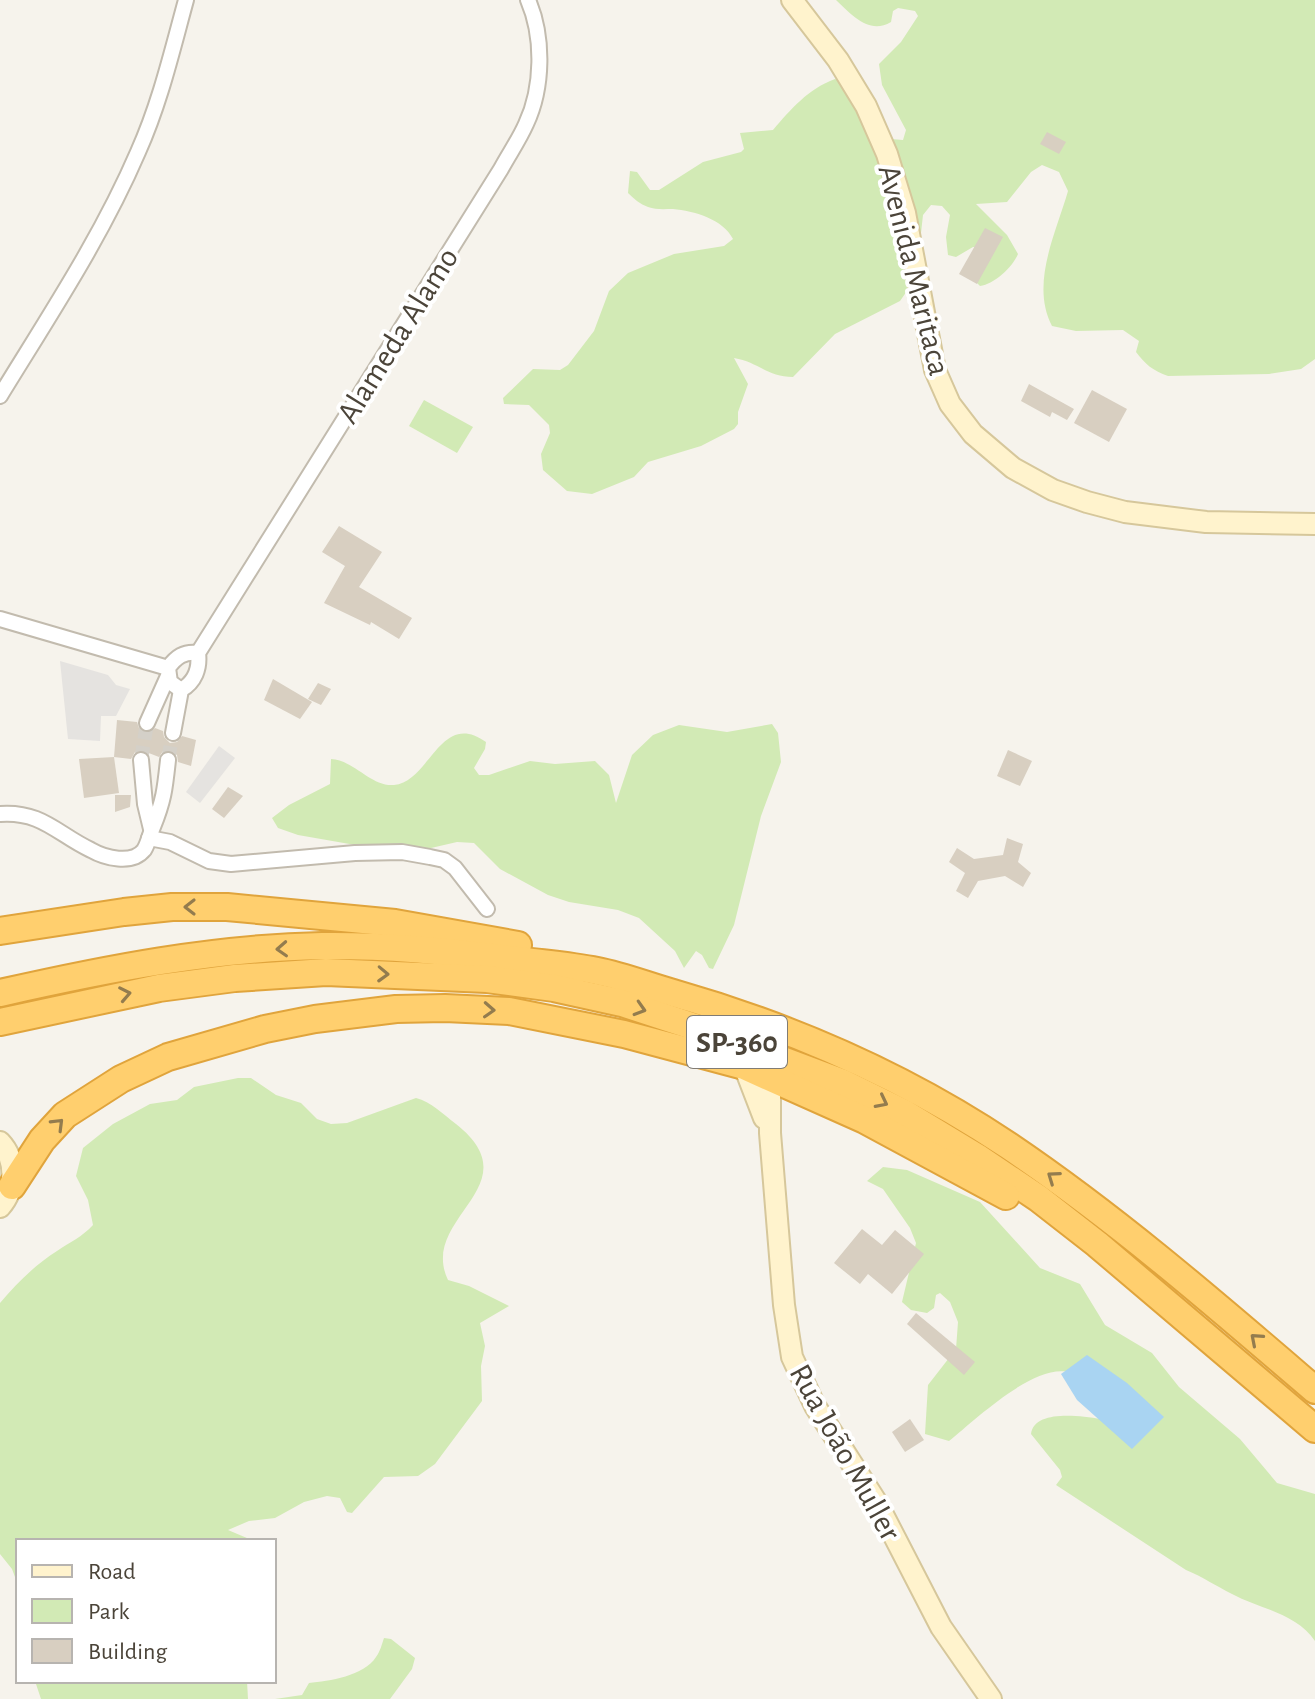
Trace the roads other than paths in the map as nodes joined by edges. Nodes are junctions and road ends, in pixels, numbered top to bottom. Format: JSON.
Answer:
{"nodes":[{"id":1,"x":186,"y":0,"type":"edge"},
{"id":2,"x":528,"y":0,"type":"edge"},
{"id":3,"x":792,"y":0,"type":"edge"},
{"id":4,"x":0,"y":396,"type":"edge"},
{"id":5,"x":1315,"y":524,"type":"edge"},
{"id":6,"x":0,"y":619,"type":"edge"},
{"id":7,"x":198,"y":653,"type":"junction"},
{"id":8,"x":168,"y":672,"type":"junction"},
{"id":9,"x":181,"y":690,"type":"junction"},
{"id":10,"x":147,"y":723,"type":"tunnel mouth"},
{"id":11,"x":173,"y":733,"type":"tunnel mouth"},
{"id":12,"x":141,"y":760,"type":"tunnel mouth"},
{"id":13,"x":168,"y":760,"type":"tunnel mouth"},
{"id":14,"x":0,"y":814,"type":"edge"},
{"id":15,"x":150,"y":834,"type":"junction"},
{"id":16,"x":487,"y":909,"type":"dead end"},
{"id":17,"x":0,"y":931,"type":"edge"},
{"id":18,"x":597,"y":971,"type":"junction"},
{"id":19,"x":0,"y":993,"type":"edge"},
{"id":20,"x":0,"y":1022,"type":"edge"},
{"id":21,"x":744,"y":1066,"type":"junction"},
{"id":22,"x":777,"y":1079,"type":"junction"},
{"id":23,"x":770,"y":1133,"type":"junction"},
{"id":24,"x":0,"y":1142,"type":"edge"},
{"id":25,"x":6,"y":1197,"type":"edge"},
{"id":26,"x":1097,"y":1244,"type":"junction"},
{"id":27,"x":1315,"y":1390,"type":"edge"},
{"id":28,"x":1315,"y":1429,"type":"edge"},
{"id":29,"x":991,"y":1699,"type":"edge"}],
"edges":[{"from":1,"to":4,"type":"street"},
{"from":2,"to":7,"type":"street","name":"Alameda Alamo"},
{"from":3,"to":5,"type":"street","name":"Avenida Maritaca"},
{"from":6,"to":8,"type":"street"},
{"from":7,"to":8,"type":"street"},
{"from":7,"to":9,"type":"street","name":"Alameda Alamo"},
{"from":8,"to":9,"type":"street"},
{"from":8,"to":10,"type":"street"},
{"from":9,"to":11,"type":"street","name":"Alameda Alamo"},
{"from":12,"to":15,"type":"street"},
{"from":13,"to":15,"type":"street"},
{"from":14,"to":15,"type":"street"},
{"from":15,"to":16,"type":"street"},
{"from":18,"to":17,"type":"highway","one_way":true},
{"from":18,"to":19,"type":"highway","number":"SP-360","one_way":true},
{"from":27,"to":18,"type":"highway","number":"SP-360","one_way":true},
{"from":20,"to":26,"type":"highway","number":"SP-360","one_way":true},
{"from":21,"to":22,"type":"highway"},
{"from":21,"to":23,"type":"street"},
{"from":25,"to":21,"type":"highway","one_way":true},
{"from":22,"to":23,"type":"street"},
{"from":22,"to":26,"type":"highway"},
{"from":23,"to":29,"type":"street","name":"Rua João Muller"},
{"from":24,"to":25,"type":"street"},
{"from":26,"to":28,"type":"highway","number":"SP-360"}]}
